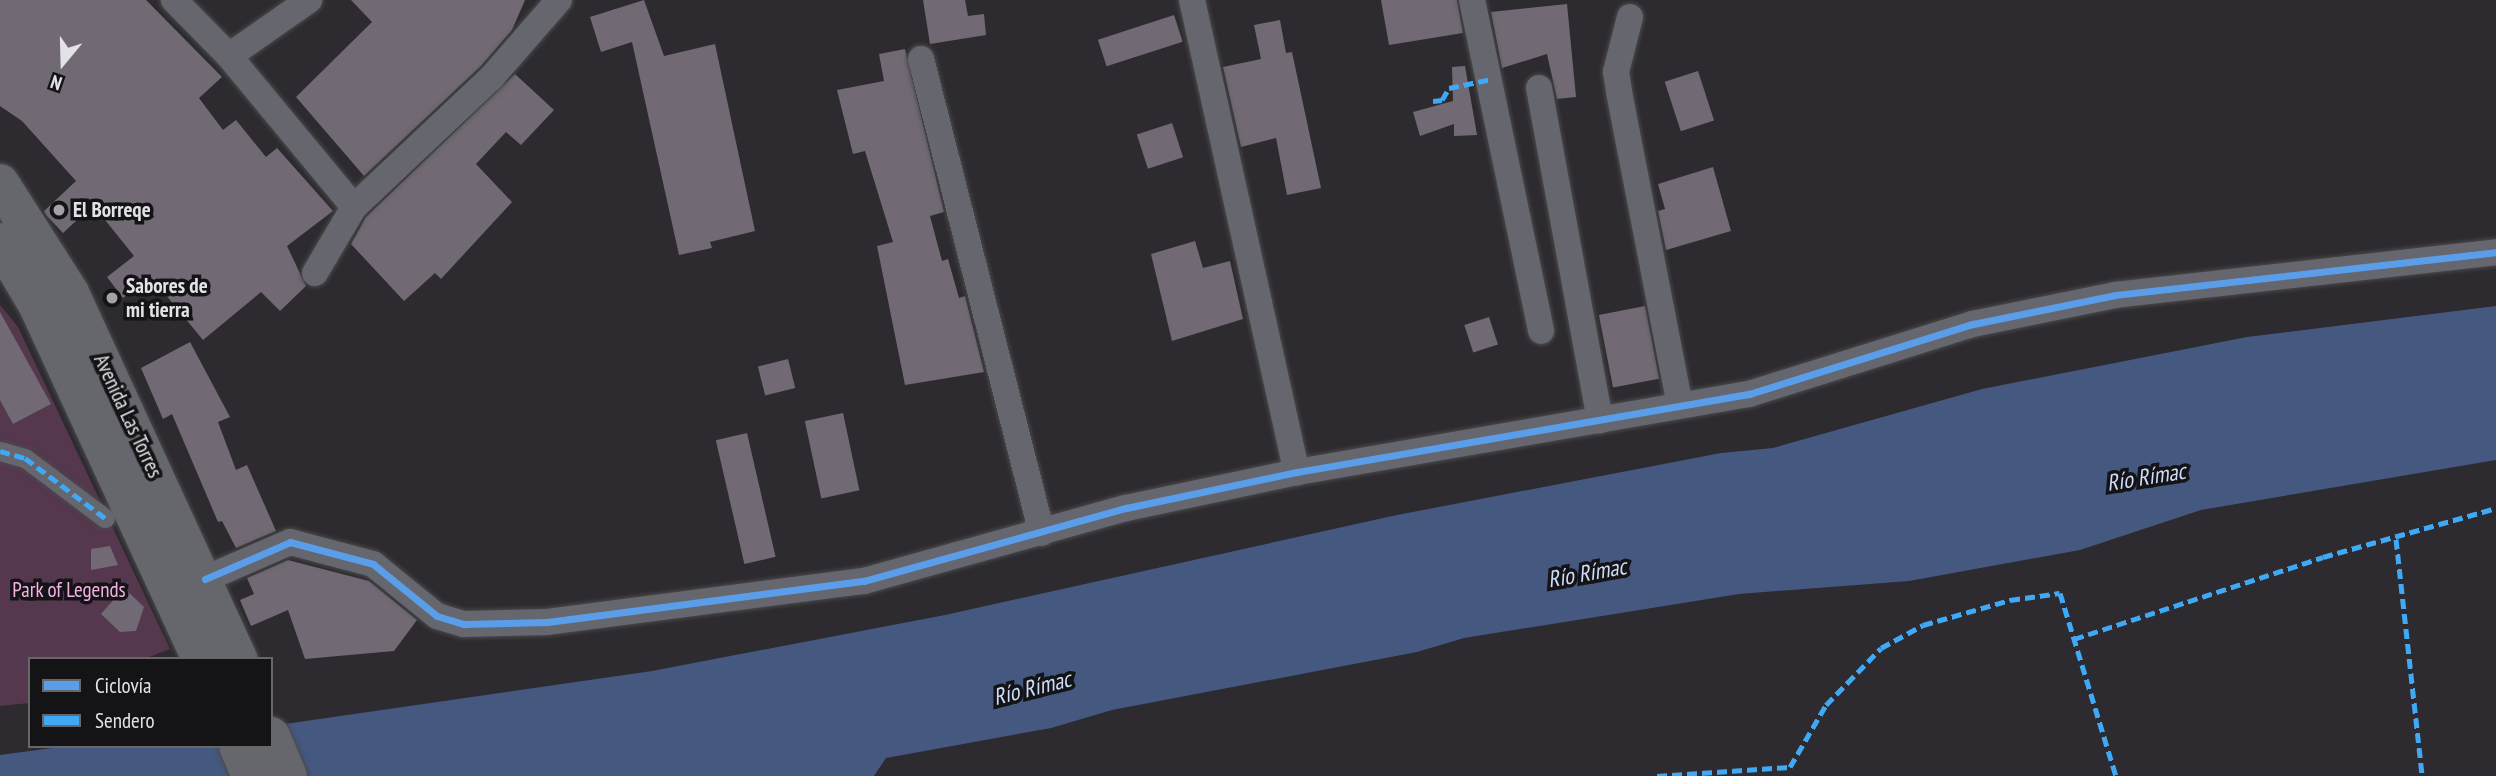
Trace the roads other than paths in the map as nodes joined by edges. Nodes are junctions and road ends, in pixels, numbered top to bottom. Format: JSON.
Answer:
{"nodes":[{"id":1,"x":174,"y":0,"type":"edge"},
{"id":2,"x":309,"y":0,"type":"edge"},
{"id":3,"x":559,"y":0,"type":"edge"},
{"id":4,"x":1192,"y":0,"type":"edge"},
{"id":5,"x":1472,"y":0,"type":"edge"},
{"id":6,"x":1630,"y":17,"type":"dead end"},
{"id":7,"x":229,"y":56,"type":"junction"},
{"id":8,"x":921,"y":59,"type":"dead end"},
{"id":9,"x":1539,"y":88,"type":"dead end"},
{"id":10,"x":0,"y":183,"type":"edge"},
{"id":11,"x":354,"y":207,"type":"junction"},
{"id":12,"x":0,"y":242,"type":"edge"},
{"id":13,"x":2496,"y":252,"type":"edge"},
{"id":14,"x":316,"y":273,"type":"dead end"},
{"id":15,"x":1541,"y":331,"type":"dead end"},
{"id":16,"x":1679,"y":405,"type":"junction"},
{"id":17,"x":1600,"y":420,"type":"junction"},
{"id":18,"x":0,"y":451,"type":"edge"},
{"id":19,"x":1297,"y":472,"type":"junction"},
{"id":20,"x":105,"y":518,"type":"dead end"},
{"id":21,"x":1042,"y":533,"type":"junction"},
{"id":22,"x":205,"y":579,"type":"junction"},
{"id":23,"x":200,"y":657,"type":"edge"},
{"id":24,"x":237,"y":657,"type":"edge"},
{"id":25,"x":273,"y":741,"type":"edge"},
{"id":26,"x":239,"y":748,"type":"edge"},
{"id":27,"x":251,"y":776,"type":"edge"},
{"id":28,"x":288,"y":776,"type":"edge"}],
"edges":[{"from":1,"to":7,"type":"street"},
{"from":2,"to":7,"type":"street"},
{"from":3,"to":11,"type":"street"},
{"from":4,"to":19,"type":"street"},
{"from":5,"to":15,"type":"street"},
{"from":6,"to":16,"type":"street"},
{"from":7,"to":11,"type":"street"},
{"from":8,"to":21,"type":"street"},
{"from":9,"to":17,"type":"street"},
{"from":10,"to":22,"type":"highway","name":"Avenida Las Torres"},
{"from":11,"to":14,"type":"street"},
{"from":12,"to":23,"type":"highway","name":"Avenida Las Torres"},
{"from":13,"to":16,"type":"street"},
{"from":16,"to":17,"type":"street"},
{"from":17,"to":19,"type":"street"},
{"from":18,"to":20,"type":"street"},
{"from":19,"to":21,"type":"street"},
{"from":21,"to":22,"type":"street"},
{"from":22,"to":24,"type":"highway","name":"Avenida Las Torres"},
{"from":25,"to":28,"type":"highway"},
{"from":26,"to":27,"type":"highway"}]}
